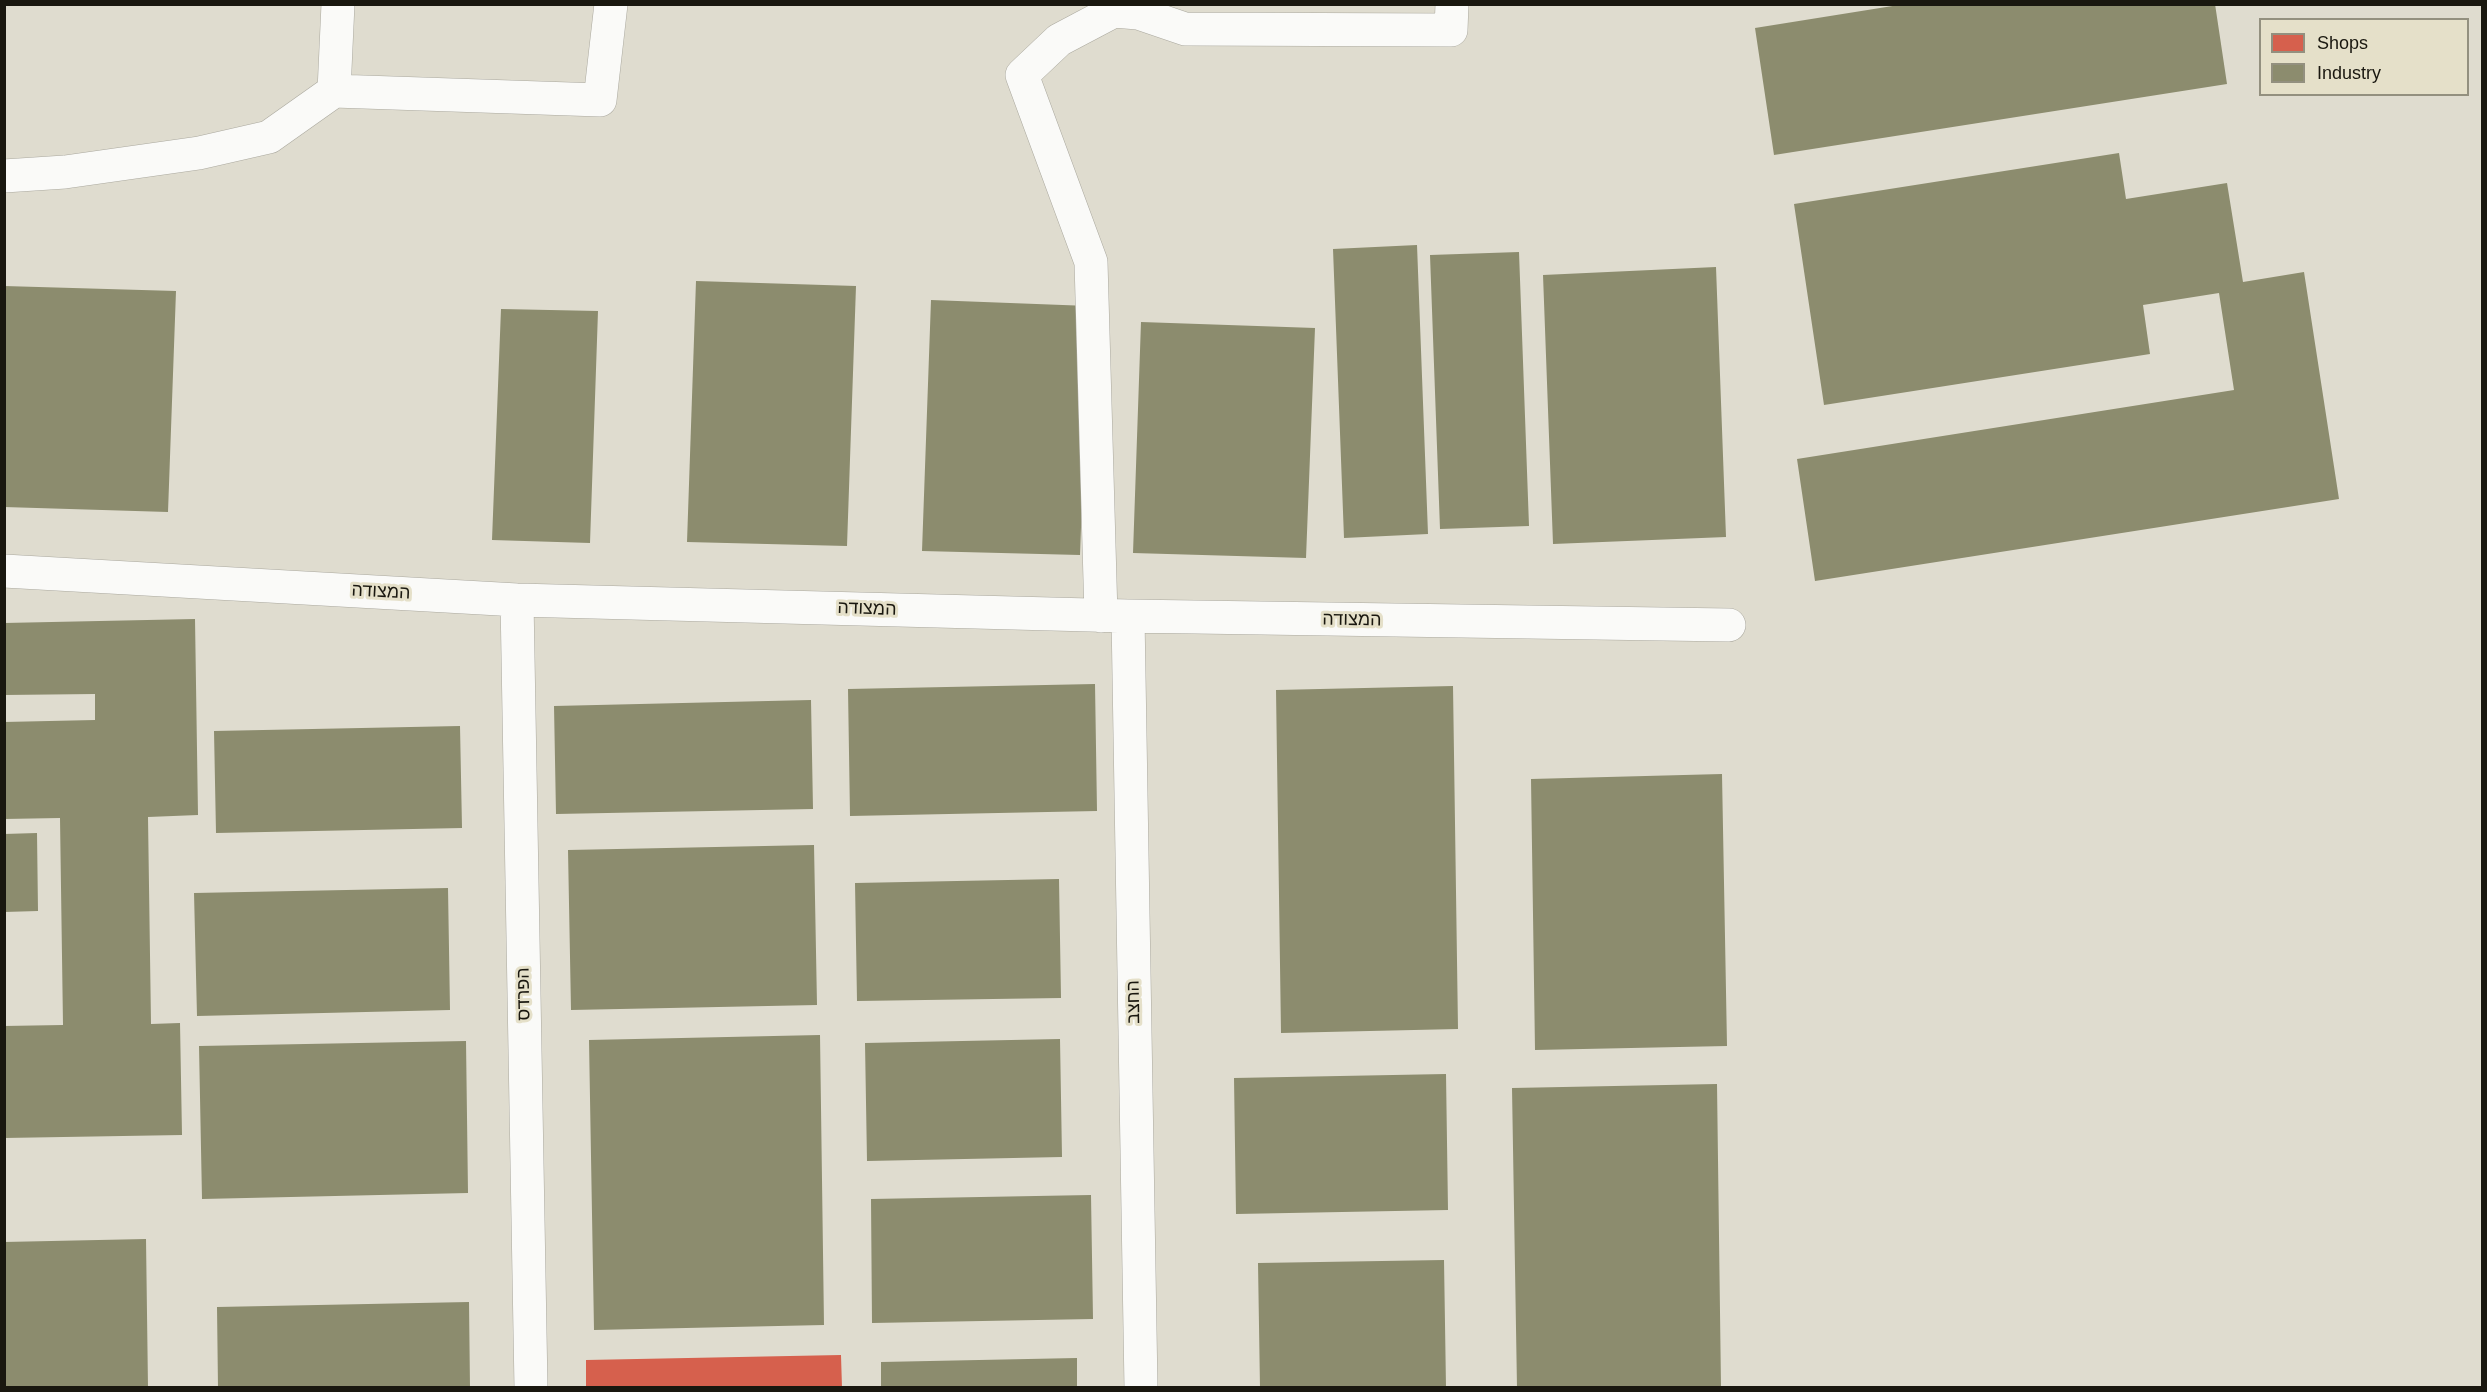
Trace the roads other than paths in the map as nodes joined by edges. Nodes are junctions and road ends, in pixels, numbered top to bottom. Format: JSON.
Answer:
{"nodes":[{"id":1,"x":338,"y":4,"type":"edge"},
{"id":2,"x":611,"y":4,"type":"edge"},
{"id":3,"x":1452,"y":4,"type":"edge"},
{"id":4,"x":334,"y":91,"type":"junction"},
{"id":5,"x":4,"y":176,"type":"edge"},
{"id":6,"x":4,"y":571,"type":"edge"},
{"id":7,"x":517,"y":600,"type":"junction"},
{"id":8,"x":1115,"y":616,"type":"junction"},
{"id":9,"x":1730,"y":625,"type":"dead end"},
{"id":10,"x":531,"y":1388,"type":"edge"},
{"id":11,"x":1141,"y":1388,"type":"edge"}],
"edges":[{"from":1,"to":4,"type":"street"},
{"from":2,"to":4,"type":"street"},
{"from":3,"to":8,"type":"street","name":"החצב"},
{"from":4,"to":5,"type":"street"},
{"from":6,"to":7,"type":"street","name":"המצודה"},
{"from":7,"to":8,"type":"street","name":"המצודה"},
{"from":7,"to":10,"type":"street","name":"הפרדס"},
{"from":8,"to":9,"type":"street","name":"המצודה"},
{"from":8,"to":11,"type":"street","name":"החצב"}]}
